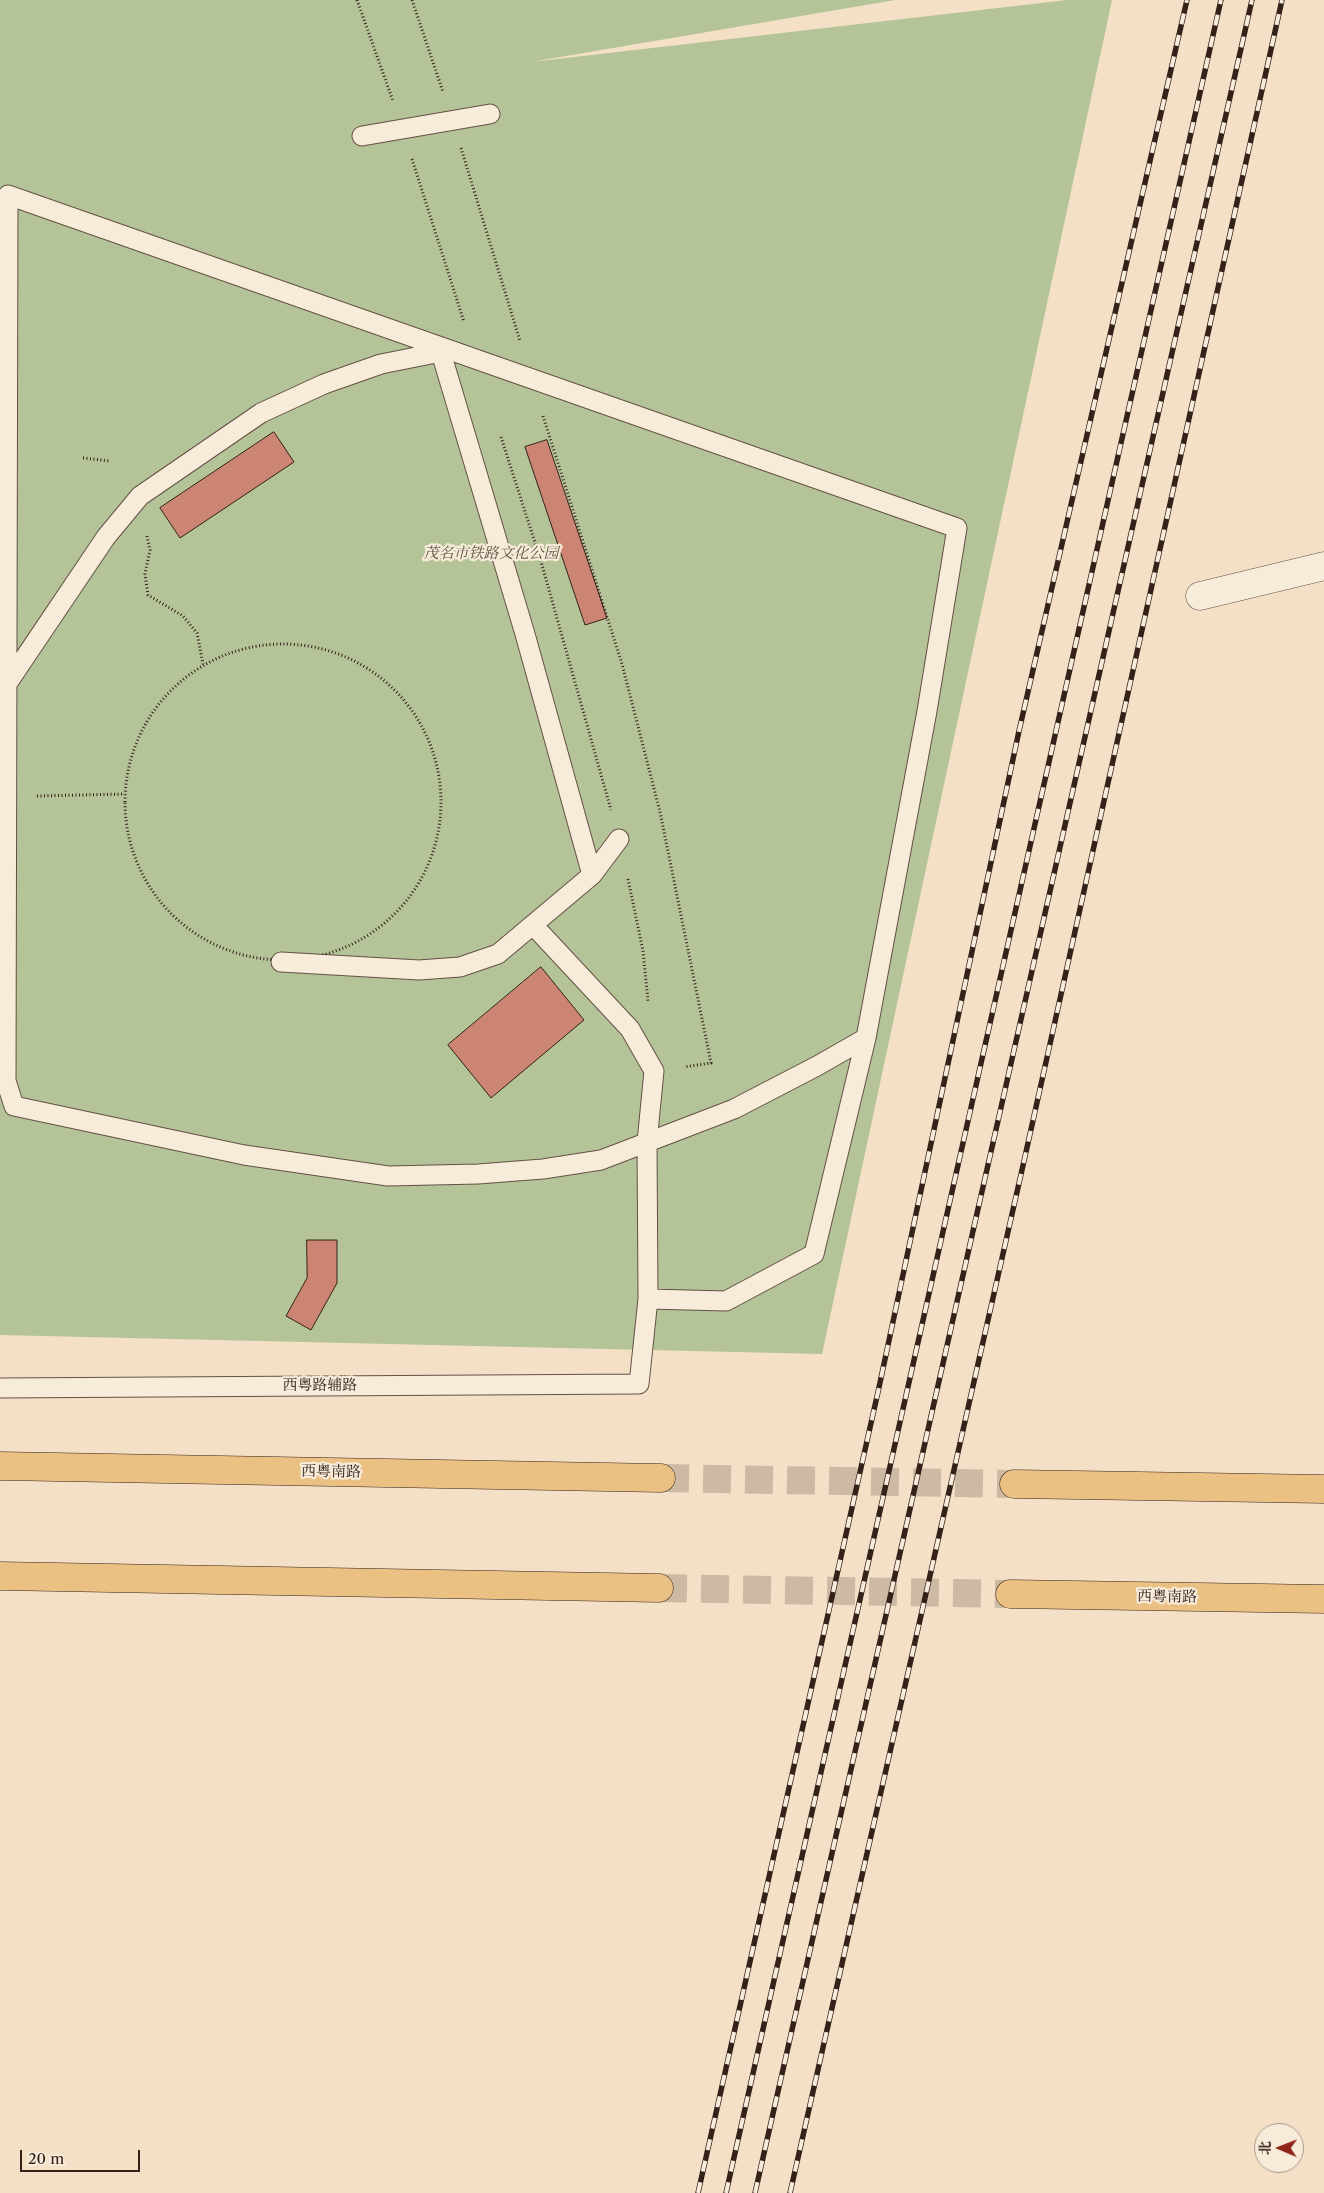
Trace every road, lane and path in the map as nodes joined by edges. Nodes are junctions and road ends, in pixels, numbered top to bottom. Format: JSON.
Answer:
{"nodes":[{"id":1,"x":412,"y":0,"type":"edge"},
{"id":2,"x":490,"y":114,"type":"dead end"},
{"id":3,"x":453,"y":120,"type":"junction"},
{"id":4,"x":362,"y":136,"type":"dead end"},
{"id":5,"x":436,"y":231,"type":"dead end"},
{"id":6,"x":440,"y":349,"type":"junction"},
{"id":7,"x":476,"y":359,"type":"junction"},
{"id":8,"x":531,"y":379,"type":"junction"},
{"id":9,"x":83,"y":458,"type":"dead end"},
{"id":10,"x":110,"y":461,"type":"dead end"},
{"id":11,"x":140,"y":496,"type":"junction"},
{"id":12,"x":1324,"y":566,"type":"edge"},
{"id":13,"x":1200,"y":596,"type":"dead end"},
{"id":14,"x":204,"y":664,"type":"junction"},
{"id":15,"x":7,"y":684,"type":"junction"},
{"id":16,"x":124,"y":794,"type":"junction"},
{"id":17,"x":6,"y":796,"type":"junction"},
{"id":18,"x":619,"y":839,"type":"dead end"},
{"id":19,"x":592,"y":876,"type":"junction"},
{"id":20,"x":533,"y":925,"type":"junction"},
{"id":21,"x":281,"y":962,"type":"junction"},
{"id":22,"x":866,"y":1038,"type":"junction"},
{"id":23,"x":654,"y":1072,"type":"junction"},
{"id":24,"x":647,"y":1142,"type":"junction"},
{"id":25,"x":648,"y":1298,"type":"junction"},
{"id":26,"x":0,"y":1388,"type":"edge"},
{"id":27,"x":0,"y":1466,"type":"edge"},
{"id":28,"x":661,"y":1478,"type":"tunnel mouth"},
{"id":29,"x":1014,"y":1484,"type":"tunnel mouth"},
{"id":30,"x":1324,"y":1489,"type":"edge"},
{"id":31,"x":0,"y":1576,"type":"edge"},
{"id":32,"x":659,"y":1588,"type":"tunnel mouth"},
{"id":33,"x":1010,"y":1594,"type":"tunnel mouth"},
{"id":34,"x":1324,"y":1599,"type":"edge"}],
"edges":[{"from":1,"to":3,"type":"path"},
{"from":2,"to":3,"type":"lane"},
{"from":3,"to":4,"type":"lane"},
{"from":3,"to":8,"type":"path"},
{"from":5,"to":7,"type":"path"},
{"from":6,"to":7,"type":"lane"},
{"from":6,"to":11,"type":"lane"},
{"from":6,"to":15,"type":"lane"},
{"from":6,"to":19,"type":"lane"},
{"from":7,"to":8,"type":"lane"},
{"from":8,"to":22,"type":"lane"},
{"from":8,"to":23,"type":"path"},
{"from":9,"to":10,"type":"path"},
{"from":11,"to":14,"type":"path"},
{"from":11,"to":15,"type":"lane"},
{"from":12,"to":13,"type":"street"},
{"from":14,"to":16,"type":"path"},
{"from":14,"to":21,"type":"path"},
{"from":15,"to":17,"type":"lane"},
{"from":16,"to":17,"type":"path"},
{"from":16,"to":21,"type":"path"},
{"from":17,"to":24,"type":"lane"},
{"from":18,"to":19,"type":"lane"},
{"from":19,"to":20,"type":"lane"},
{"from":20,"to":21,"type":"lane"},
{"from":20,"to":23,"type":"lane"},
{"from":22,"to":24,"type":"lane"},
{"from":22,"to":25,"type":"lane"},
{"from":23,"to":24,"type":"lane"},
{"from":24,"to":25,"type":"lane"},
{"from":25,"to":26,"type":"lane","name":"西粤路辅路"},
{"from":27,"to":28,"type":"main road","name":"西粤南路"},
{"from":29,"to":30,"type":"main road"},
{"from":31,"to":32,"type":"main road"},
{"from":33,"to":34,"type":"main road","name":"西粤南路"}]}
